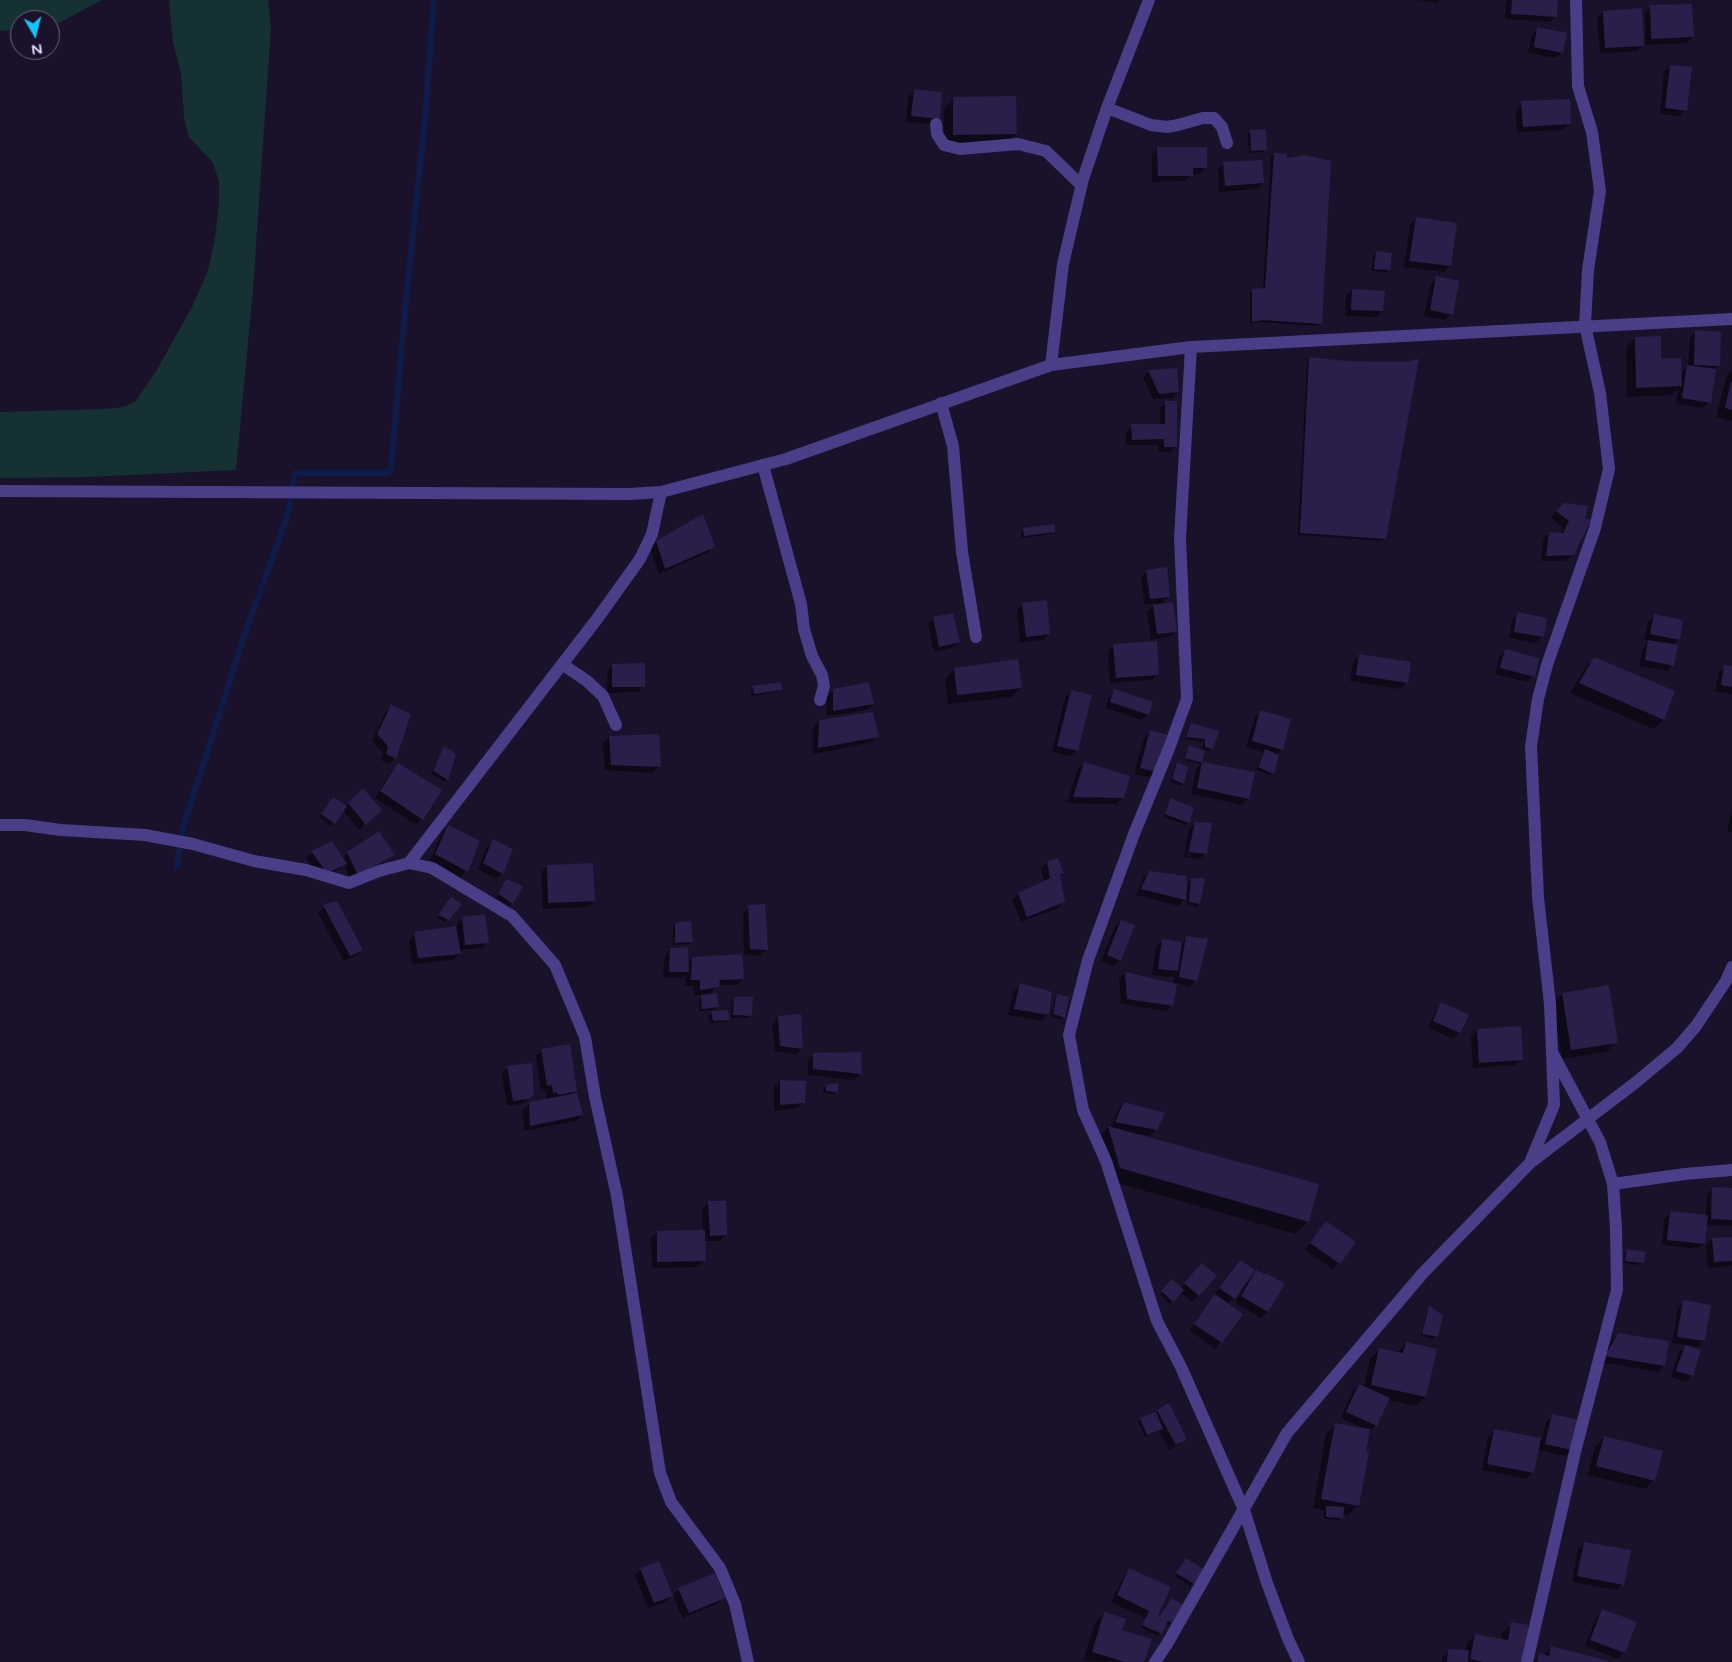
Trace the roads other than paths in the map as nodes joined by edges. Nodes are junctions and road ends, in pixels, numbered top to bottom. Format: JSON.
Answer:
{"nodes":[{"id":1,"x":1149,"y":0,"type":"edge"},
{"id":2,"x":1576,"y":0,"type":"edge"},
{"id":3,"x":1107,"y":108,"type":"junction"},
{"id":4,"x":936,"y":124,"type":"dead end"},
{"id":5,"x":1227,"y":143,"type":"dead end"},
{"id":6,"x":1082,"y":185,"type":"junction"},
{"id":7,"x":1732,"y":319,"type":"edge"},
{"id":8,"x":1586,"y":325,"type":"junction"},
{"id":9,"x":1191,"y":347,"type":"junction"},
{"id":10,"x":1051,"y":365,"type":"junction"},
{"id":11,"x":941,"y":403,"type":"junction"},
{"id":12,"x":764,"y":465,"type":"junction"},
{"id":13,"x":0,"y":491,"type":"edge"},
{"id":14,"x":661,"y":492,"type":"junction"},
{"id":15,"x":976,"y":637,"type":"dead end"},
{"id":16,"x":562,"y":664,"type":"junction"},
{"id":17,"x":820,"y":700,"type":"dead end"},
{"id":18,"x":616,"y":725,"type":"dead end"},
{"id":19,"x":0,"y":825,"type":"edge"},
{"id":20,"x":409,"y":863,"type":"junction"},
{"id":21,"x":1732,"y":968,"type":"edge"},
{"id":22,"x":1552,"y":1052,"type":"junction"},
{"id":23,"x":1588,"y":1117,"type":"junction"},
{"id":24,"x":1530,"y":1162,"type":"junction"},
{"id":25,"x":1732,"y":1170,"type":"edge"},
{"id":26,"x":1613,"y":1184,"type":"junction"},
{"id":27,"x":1244,"y":1510,"type":"junction"},
{"id":28,"x":748,"y":1662,"type":"edge"},
{"id":29,"x":1155,"y":1662,"type":"edge"},
{"id":30,"x":1300,"y":1662,"type":"edge"},
{"id":31,"x":1527,"y":1662,"type":"edge"}],
"edges":[{"from":1,"to":3,"type":"street"},
{"from":2,"to":8,"type":"street"},
{"from":3,"to":5,"type":"street"},
{"from":3,"to":6,"type":"street"},
{"from":4,"to":6,"type":"street"},
{"from":6,"to":10,"type":"street"},
{"from":7,"to":8,"type":"street"},
{"from":8,"to":9,"type":"street"},
{"from":8,"to":22,"type":"street"},
{"from":9,"to":10,"type":"street"},
{"from":9,"to":27,"type":"street"},
{"from":10,"to":11,"type":"street"},
{"from":11,"to":12,"type":"street"},
{"from":11,"to":15,"type":"street"},
{"from":12,"to":14,"type":"street"},
{"from":12,"to":17,"type":"street"},
{"from":13,"to":14,"type":"street"},
{"from":14,"to":16,"type":"street"},
{"from":16,"to":18,"type":"street"},
{"from":16,"to":20,"type":"street"},
{"from":19,"to":20,"type":"street"},
{"from":20,"to":28,"type":"street"},
{"from":21,"to":23,"type":"street"},
{"from":22,"to":23,"type":"street"},
{"from":22,"to":24,"type":"street"},
{"from":23,"to":24,"type":"street"},
{"from":23,"to":26,"type":"street"},
{"from":24,"to":27,"type":"street"},
{"from":25,"to":26,"type":"street"},
{"from":26,"to":31,"type":"street"},
{"from":27,"to":29,"type":"street"},
{"from":27,"to":30,"type":"street"}]}
